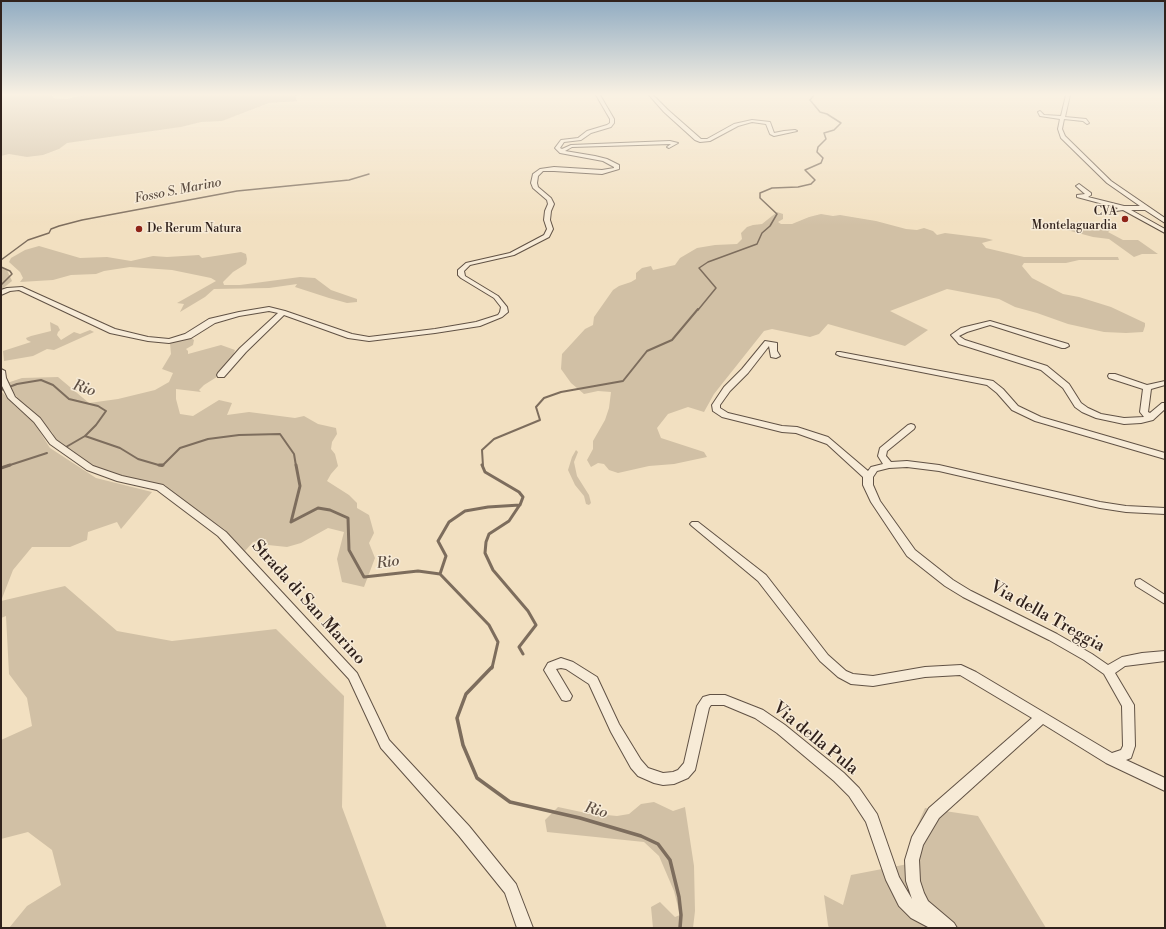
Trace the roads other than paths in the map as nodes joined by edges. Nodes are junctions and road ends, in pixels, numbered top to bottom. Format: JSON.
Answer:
{"nodes":[{"id":1,"x":578,"y":138,"type":"edge"},
{"id":2,"x":695,"y":138,"type":"edge"},
{"id":3,"x":711,"y":138,"type":"edge"},
{"id":4,"x":1064,"y":138,"type":"edge"},
{"id":5,"x":669,"y":147,"type":"dead end"},
{"id":6,"x":562,"y":152,"type":"junction"},
{"id":7,"x":1079,"y":186,"type":"dead end"},
{"id":8,"x":1145,"y":208,"type":"junction"},
{"id":9,"x":1121,"y":209,"type":"junction"},
{"id":10,"x":1165,"y":221,"type":"edge"},
{"id":11,"x":1165,"y":231,"type":"edge"},
{"id":12,"x":1,"y":293,"type":"edge"},
{"id":13,"x":283,"y":312,"type":"junction"},
{"id":14,"x":1065,"y":346,"type":"dead end"},
{"id":15,"x":840,"y":354,"type":"dead end"},
{"id":16,"x":776,"y":356,"type":"dead end"},
{"id":17,"x":1,"y":371,"type":"edge"},
{"id":18,"x":221,"y":375,"type":"dead end"},
{"id":19,"x":1112,"y":376,"type":"dead end"},
{"id":20,"x":1165,"y":383,"type":"edge"},
{"id":21,"x":1147,"y":388,"type":"junction"},
{"id":22,"x":1165,"y":405,"type":"edge"},
{"id":23,"x":1150,"y":418,"type":"junction"},
{"id":24,"x":911,"y":427,"type":"dead end"},
{"id":25,"x":1165,"y":456,"type":"edge"},
{"id":26,"x":889,"y":465,"type":"junction"},
{"id":27,"x":868,"y":476,"type":"junction"},
{"id":28,"x":1165,"y":511,"type":"edge"},
{"id":29,"x":695,"y":524,"type":"dead end"},
{"id":30,"x":1140,"y":583,"type":"dead end"},
{"id":31,"x":1165,"y":600,"type":"edge"},
{"id":32,"x":1165,"y":656,"type":"edge"},
{"id":33,"x":1108,"y":671,"type":"junction"},
{"id":34,"x":566,"y":696,"type":"dead end"},
{"id":35,"x":1041,"y":718,"type":"junction"},
{"id":36,"x":1111,"y":758,"type":"junction"},
{"id":37,"x":1165,"y":785,"type":"edge"},
{"id":38,"x":945,"y":926,"type":"edge"},
{"id":39,"x":525,"y":928,"type":"edge"}],
"edges":[{"from":1,"to":6,"type":"street"},
{"from":2,"to":3,"type":"street"},
{"from":4,"to":8,"type":"street"},
{"from":5,"to":6,"type":"street"},
{"from":6,"to":13,"type":"street"},
{"from":7,"to":9,"type":"street"},
{"from":8,"to":9,"type":"street"},
{"from":8,"to":10,"type":"street"},
{"from":9,"to":11,"type":"street"},
{"from":12,"to":13,"type":"street"},
{"from":13,"to":18,"type":"street"},
{"from":14,"to":23,"type":"street"},
{"from":15,"to":25,"type":"street"},
{"from":16,"to":27,"type":"street"},
{"from":17,"to":39,"type":"street","name":"Strada di San Marino"},
{"from":19,"to":21,"type":"street"},
{"from":20,"to":21,"type":"street"},
{"from":21,"to":23,"type":"street"},
{"from":22,"to":23,"type":"street"},
{"from":24,"to":26,"type":"street"},
{"from":26,"to":27,"type":"street"},
{"from":26,"to":28,"type":"street"},
{"from":27,"to":33,"type":"street","name":"Via della Treggia"},
{"from":29,"to":35,"type":"street"},
{"from":30,"to":31,"type":"street"},
{"from":32,"to":33,"type":"street"},
{"from":33,"to":36,"type":"street","name":"Via della Treggia"},
{"from":34,"to":38,"type":"street","name":"Via della Pula"},
{"from":35,"to":36,"type":"street"},
{"from":35,"to":38,"type":"street"},
{"from":36,"to":37,"type":"street"}]}
